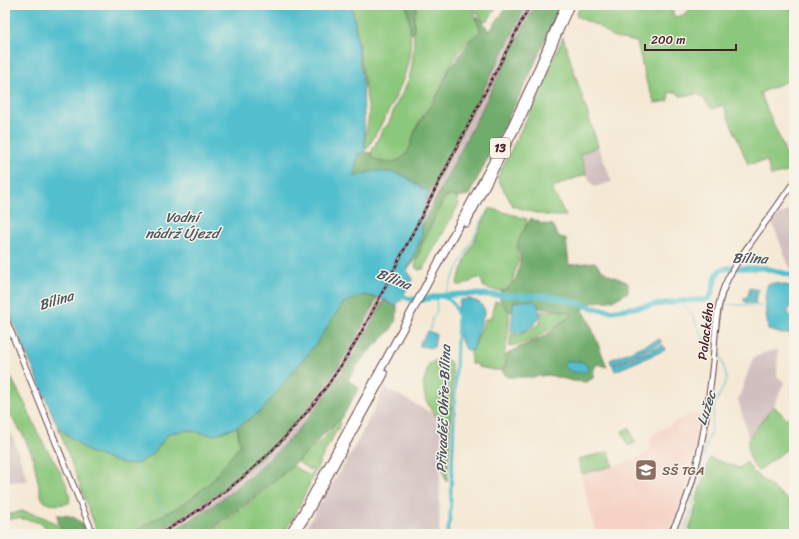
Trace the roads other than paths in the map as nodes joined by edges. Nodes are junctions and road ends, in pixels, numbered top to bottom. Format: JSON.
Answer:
{"nodes":[{"id":1,"x":565,"y":5,"type":"edge"},
{"id":2,"x":570,"y":5,"type":"edge"},
{"id":3,"x":794,"y":182,"type":"edge"},
{"id":4,"x":5,"y":317,"type":"edge"},
{"id":5,"x":93,"y":534,"type":"edge"},
{"id":6,"x":289,"y":534,"type":"edge"},
{"id":7,"x":295,"y":534,"type":"edge"},
{"id":8,"x":670,"y":534,"type":"edge"}],
"edges":[{"from":1,"to":6,"type":"highway","number":"13"},
{"from":2,"to":7,"type":"highway","number":"13"},
{"from":3,"to":8,"type":"street","name":"Palackého"},
{"from":4,"to":5,"type":"street"}]}
